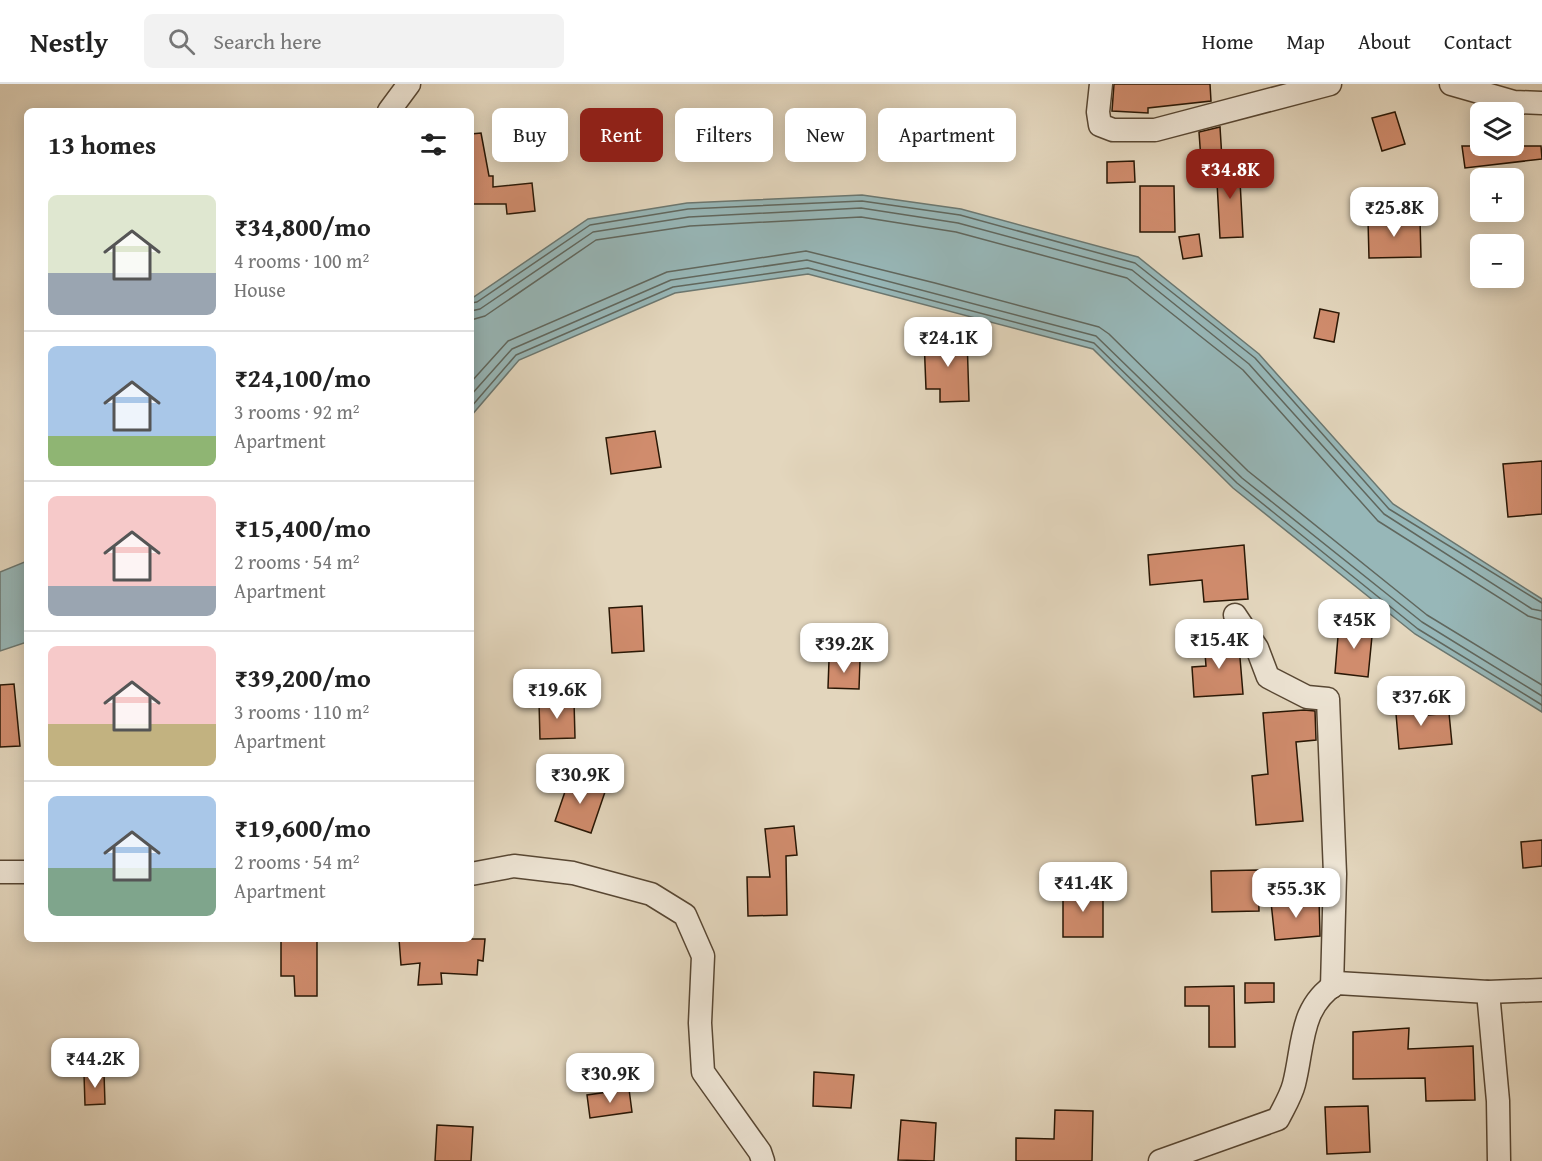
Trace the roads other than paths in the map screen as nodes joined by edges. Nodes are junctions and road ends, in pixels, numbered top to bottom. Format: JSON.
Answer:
{"nodes":[{"id":1,"x":409,"y":84,"type":"edge"},
{"id":2,"x":1101,"y":84,"type":"edge"},
{"id":3,"x":1330,"y":84,"type":"edge"},
{"id":4,"x":1451,"y":84,"type":"edge"},
{"id":5,"x":1542,"y":104,"type":"edge"},
{"id":6,"x":391,"y":108,"type":"edge"},
{"id":7,"x":1235,"y":615,"type":"dead end"},
{"id":8,"x":0,"y":872,"type":"edge"},
{"id":9,"x":24,"y":872,"type":"edge"},
{"id":10,"x":474,"y":873,"type":"edge"},
{"id":11,"x":1332,"y":987,"type":"junction"},
{"id":12,"x":1542,"y":990,"type":"edge"},
{"id":13,"x":1488,"y":992,"type":"junction"},
{"id":14,"x":763,"y":1161,"type":"edge"},
{"id":15,"x":1160,"y":1161,"type":"edge"},
{"id":16,"x":1499,"y":1161,"type":"edge"}],
"edges":[{"from":1,"to":6,"type":"street"},
{"from":2,"to":3,"type":"street"},
{"from":4,"to":5,"type":"street"},
{"from":7,"to":11,"type":"street"},
{"from":8,"to":9,"type":"street"},
{"from":10,"to":14,"type":"street"},
{"from":11,"to":13,"type":"street"},
{"from":11,"to":15,"type":"street"},
{"from":12,"to":13,"type":"street"},
{"from":13,"to":16,"type":"street"}]}
